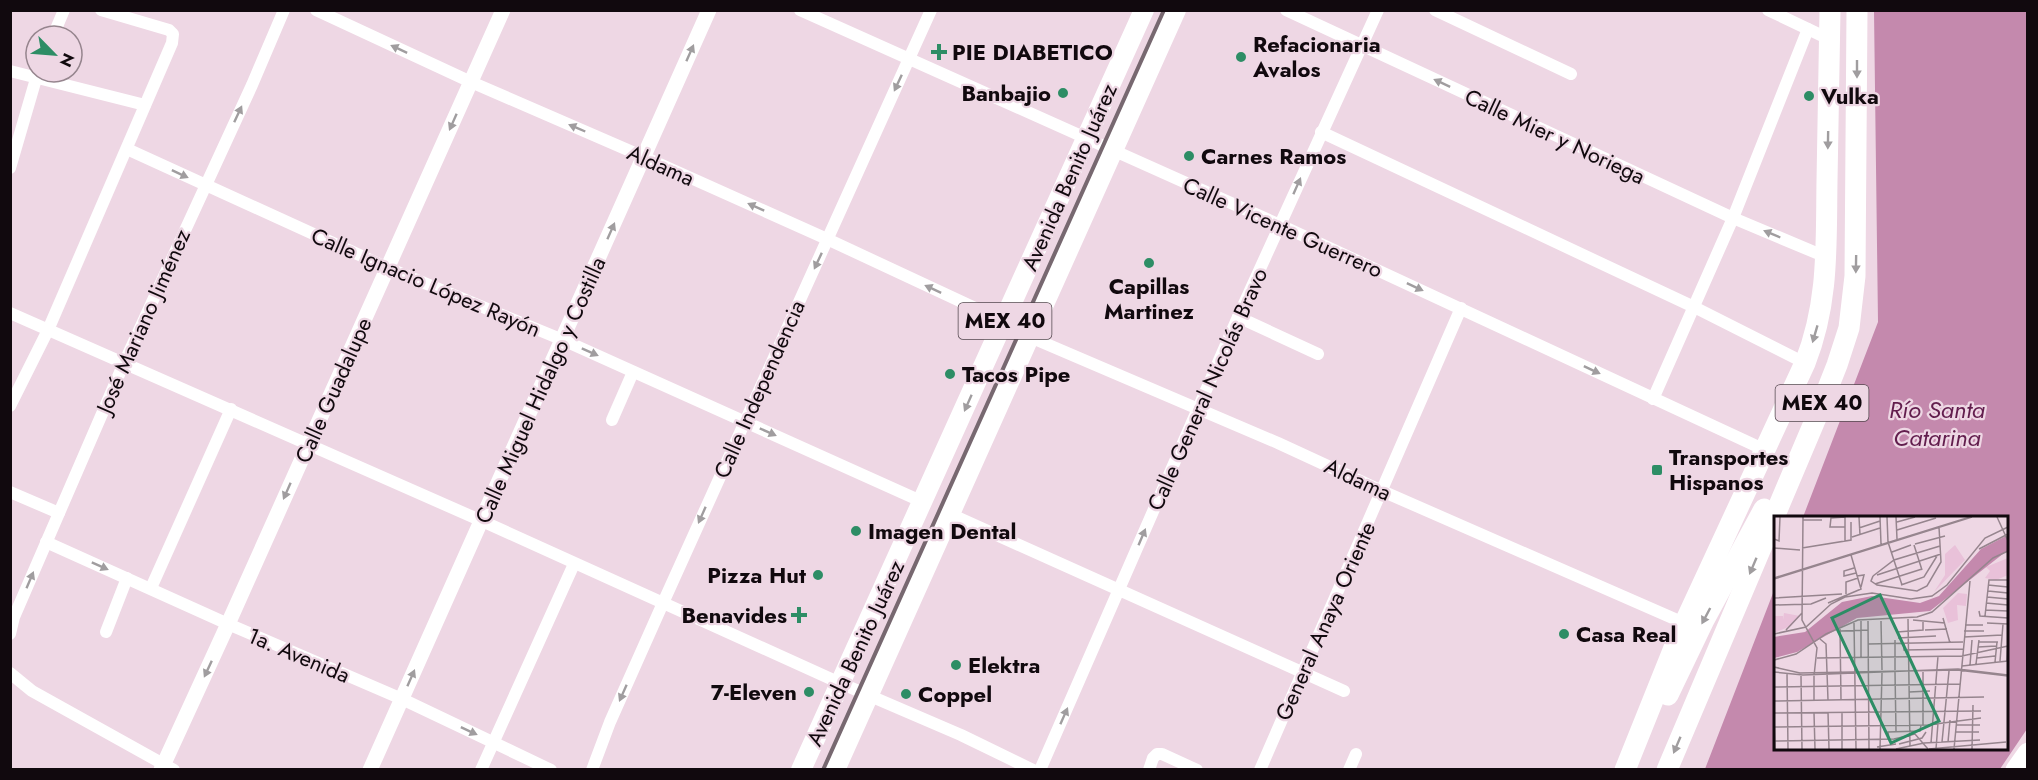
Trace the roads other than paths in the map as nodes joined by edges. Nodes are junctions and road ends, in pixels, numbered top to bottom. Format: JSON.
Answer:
{"nodes":[{"id":1,"x":64,"y":10,"type":"edge"},
{"id":2,"x":101,"y":10,"type":"edge"},
{"id":3,"x":284,"y":10,"type":"edge"},
{"id":4,"x":316,"y":10,"type":"edge"},
{"id":5,"x":503,"y":10,"type":"edge"},
{"id":6,"x":709,"y":10,"type":"edge"},
{"id":7,"x":800,"y":10,"type":"edge"},
{"id":8,"x":930,"y":10,"type":"edge"},
{"id":9,"x":1144,"y":10,"type":"edge"},
{"id":10,"x":1176,"y":10,"type":"edge"},
{"id":11,"x":1286,"y":10,"type":"edge"},
{"id":12,"x":1378,"y":10,"type":"edge"},
{"id":13,"x":1435,"y":10,"type":"edge"},
{"id":14,"x":1768,"y":10,"type":"edge"},
{"id":15,"x":1830,"y":10,"type":"edge"},
{"id":16,"x":1857,"y":10,"type":"edge"},
{"id":17,"x":58,"y":24,"type":"edge"},
{"id":18,"x":1808,"y":29,"type":"junction"},
{"id":19,"x":1829,"y":39,"type":"junction"},
{"id":20,"x":1362,"y":45,"type":"junction"},
{"id":21,"x":909,"y":58,"type":"junction"},
{"id":22,"x":1571,"y":74,"type":"dead end"},
{"id":23,"x":471,"y":82,"type":"junction"},
{"id":24,"x":34,"y":84,"type":"edge"},
{"id":25,"x":72,"y":84,"type":"edge"},
{"id":26,"x":145,"y":105,"type":"junction"},
{"id":27,"x":1321,"y":132,"type":"junction"},
{"id":28,"x":1086,"y":139,"type":"junction"},
{"id":29,"x":127,"y":149,"type":"junction"},
{"id":30,"x":1113,"y":152,"type":"junction"},
{"id":31,"x":644,"y":157,"type":"junction"},
{"id":32,"x":10,"y":168,"type":"edge"},
{"id":33,"x":205,"y":185,"type":"junction"},
{"id":34,"x":1733,"y":218,"type":"junction"},
{"id":35,"x":1280,"y":225,"type":"junction"},
{"id":36,"x":827,"y":239,"type":"junction"},
{"id":37,"x":1826,"y":257,"type":"junction"},
{"id":38,"x":388,"y":267,"type":"junction"},
{"id":39,"x":1694,"y":307,"type":"junction"},
{"id":40,"x":1461,"y":308,"type":"junction"},
{"id":41,"x":10,"y":313,"type":"edge"},
{"id":42,"x":1238,"y":317,"type":"junction"},
{"id":43,"x":1005,"y":322,"type":"junction"},
{"id":44,"x":48,"y":330,"type":"junction"},
{"id":45,"x":1030,"y":336,"type":"junction"},
{"id":46,"x":563,"y":340,"type":"junction"},
{"id":47,"x":1318,"y":354,"type":"dead end"},
{"id":48,"x":124,"y":363,"type":"junction"},
{"id":49,"x":1805,"y":363,"type":"junction"},
{"id":50,"x":633,"y":372,"type":"junction"},
{"id":51,"x":1653,"y":399,"type":"junction"},
{"id":52,"x":10,"y":406,"type":"edge"},
{"id":53,"x":1198,"y":408,"type":"junction"},
{"id":54,"x":231,"y":409,"type":"junction"},
{"id":55,"x":1816,"y":418,"type":"junction"},
{"id":56,"x":612,"y":420,"type":"dead end"},
{"id":57,"x":744,"y":421,"type":"junction"},
{"id":58,"x":308,"y":443,"type":"junction"},
{"id":59,"x":1765,"y":450,"type":"junction"},
{"id":60,"x":1382,"y":491,"type":"junction"},
{"id":61,"x":10,"y":492,"type":"edge"},
{"id":62,"x":923,"y":502,"type":"junction"},
{"id":63,"x":59,"y":513,"type":"junction"},
{"id":64,"x":950,"y":514,"type":"junction"},
{"id":65,"x":1775,"y":516,"type":"edge"},
{"id":66,"x":1774,"y":517,"type":"edge"},
{"id":67,"x":482,"y":521,"type":"junction"},
{"id":68,"x":46,"y":542,"type":"junction"},
{"id":69,"x":574,"y":564,"type":"junction"},
{"id":70,"x":128,"y":578,"type":"junction"},
{"id":71,"x":151,"y":588,"type":"junction"},
{"id":72,"x":1120,"y":589,"type":"junction"},
{"id":73,"x":663,"y":603,"type":"junction"},
{"id":74,"x":1684,"y":623,"type":"junction"},
{"id":75,"x":228,"y":624,"type":"junction"},
{"id":76,"x":106,"y":632,"type":"dead end"},
{"id":77,"x":10,"y":634,"type":"edge"},
{"id":78,"x":1302,"y":672,"type":"junction"},
{"id":79,"x":10,"y":673,"type":"edge"},
{"id":80,"x":840,"y":683,"type":"junction"},
{"id":81,"x":1344,"y":691,"type":"dead end"},
{"id":82,"x":869,"y":695,"type":"junction"},
{"id":83,"x":402,"y":699,"type":"junction"},
{"id":84,"x":493,"y":742,"type":"junction"},
{"id":85,"x":2028,"y":753,"type":"edge"},
{"id":86,"x":1356,"y":754,"type":"dead end"},
{"id":87,"x":166,"y":768,"type":"edge"},
{"id":88,"x":370,"y":770,"type":"edge"},
{"id":89,"x":481,"y":770,"type":"edge"},
{"id":90,"x":551,"y":770,"type":"edge"},
{"id":91,"x":592,"y":770,"type":"edge"},
{"id":92,"x":801,"y":770,"type":"edge"},
{"id":93,"x":835,"y":770,"type":"edge"},
{"id":94,"x":1033,"y":770,"type":"edge"},
{"id":95,"x":1040,"y":770,"type":"edge"},
{"id":96,"x":1149,"y":770,"type":"edge"},
{"id":97,"x":1197,"y":770,"type":"edge"},
{"id":98,"x":1260,"y":770,"type":"edge"},
{"id":99,"x":1349,"y":770,"type":"edge"},
{"id":100,"x":1625,"y":770,"type":"edge"},
{"id":101,"x":1633,"y":770,"type":"edge"},
{"id":102,"x":1667,"y":770,"type":"edge"},
{"id":103,"x":2016,"y":770,"type":"edge"}],
"edges":[{"from":1,"to":17,"type":"street"},
{"from":2,"to":26,"type":"street"},
{"from":33,"to":3,"type":"street","name":"José Mariano Jiménez","one_way":true},
{"from":23,"to":4,"type":"street","name":"Aldama","one_way":true},
{"from":5,"to":23,"type":"street","name":"Calle Guadalupe"},
{"from":31,"to":6,"type":"street","name":"Calle Miguel Hidalgo y Costilla","one_way":true},
{"from":7,"to":21,"type":"street","name":"Calle Vicente Guerrero"},
{"from":8,"to":21,"type":"street","name":"Calle Independencia"},
{"from":9,"to":28,"type":"main road","name":"Avenida Benito Juárez","number":"MEX 40"},
{"from":10,"to":30,"type":"main road","name":"Avenida Benito Juárez","number":"MEX 40"},
{"from":11,"to":20,"type":"street","name":"Calle Mier y Noriega"},
{"from":12,"to":20,"type":"street","name":"Calle General Nicolás Bravo"},
{"from":13,"to":22,"type":"street"},
{"from":14,"to":18,"type":"street"},
{"from":15,"to":19,"type":"highway","number":"MEX 40"},
{"from":16,"to":55,"type":"highway","number":"MEX 40","one_way":true},
{"from":18,"to":19,"type":"street"},
{"from":18,"to":34,"type":"street"},
{"from":19,"to":37,"type":"highway","number":"MEX 40","one_way":true},
{"from":20,"to":27,"type":"street","name":"Calle General Nicolás Bravo"},
{"from":34,"to":20,"type":"street","name":"Calle Mier y Noriega","one_way":true},
{"from":21,"to":28,"type":"street","name":"Calle Vicente Guerrero"},
{"from":21,"to":36,"type":"street","name":"Calle Independencia","one_way":true},
{"from":31,"to":23,"type":"street","name":"Aldama","one_way":true},
{"from":23,"to":38,"type":"street","name":"Calle Guadalupe","one_way":true},
{"from":24,"to":32,"type":"street"},
{"from":25,"to":26,"type":"street"},
{"from":26,"to":29,"type":"street"},
{"from":35,"to":27,"type":"street","name":"Calle General Nicolás Bravo","one_way":true},
{"from":27,"to":39,"type":"street"},
{"from":28,"to":30,"type":"street","name":"Calle Vicente Guerrero"},
{"from":28,"to":43,"type":"main road","name":"Avenida Benito Juárez","number":"MEX 40"},
{"from":29,"to":33,"type":"street","name":"Calle Ignacio López Rayón","one_way":true},
{"from":29,"to":44,"type":"street"},
{"from":30,"to":35,"type":"street","name":"Calle Vicente Guerrero"},
{"from":30,"to":45,"type":"main road","name":"Avenida Benito Juárez","number":"MEX 40"},
{"from":36,"to":31,"type":"street","name":"Aldama","one_way":true},
{"from":46,"to":31,"type":"street","name":"Calle Miguel Hidalgo y Costilla","one_way":true},
{"from":33,"to":38,"type":"street","name":"Calle Ignacio López Rayón"},
{"from":33,"to":48,"type":"street","name":"José Mariano Jiménez"},
{"from":37,"to":34,"type":"street","name":"Calle Mier y Noriega","one_way":true},
{"from":34,"to":39,"type":"street"},
{"from":35,"to":40,"type":"street","name":"Calle Vicente Guerrero","one_way":true},
{"from":35,"to":42,"type":"street","name":"Calle General Nicolás Bravo"},
{"from":43,"to":36,"type":"street","name":"Aldama","one_way":true},
{"from":36,"to":57,"type":"street","name":"Calle Independencia","one_way":true},
{"from":37,"to":49,"type":"highway","number":"MEX 40","one_way":true},
{"from":38,"to":46,"type":"street","name":"Calle Ignacio López Rayón"},
{"from":38,"to":58,"type":"street","name":"Calle Guadalupe"},
{"from":39,"to":49,"type":"street"},
{"from":39,"to":51,"type":"street"},
{"from":40,"to":51,"type":"street","name":"Calle Vicente Guerrero","one_way":true},
{"from":40,"to":60,"type":"street","name":"General Anaya Oriente"},
{"from":41,"to":44,"type":"street"},
{"from":42,"to":47,"type":"street"},
{"from":42,"to":53,"type":"street","name":"Calle General Nicolás Bravo"},
{"from":43,"to":62,"type":"main road","name":"Avenida Benito Juárez","number":"MEX 40","one_way":true},
{"from":44,"to":48,"type":"street"},
{"from":44,"to":52,"type":"street"},
{"from":45,"to":53,"type":"street","name":"Aldama"},
{"from":45,"to":64,"type":"main road","name":"Avenida Benito Juárez","number":"MEX 40"},
{"from":46,"to":50,"type":"street","name":"Calle Ignacio López Rayón","one_way":true},
{"from":46,"to":67,"type":"street","name":"Calle Miguel Hidalgo y Costilla"},
{"from":48,"to":54,"type":"street"},
{"from":48,"to":63,"type":"street","name":"José Mariano Jiménez"},
{"from":49,"to":59,"type":"highway","number":"MEX 40"},
{"from":50,"to":56,"type":"street"},
{"from":50,"to":57,"type":"street","name":"Calle Ignacio López Rayón"},
{"from":51,"to":59,"type":"street","name":"Calle Vicente Guerrero"},
{"from":53,"to":60,"type":"street","name":"Aldama"},
{"from":72,"to":53,"type":"street","name":"Calle General Nicolás Bravo","one_way":true},
{"from":54,"to":58,"type":"street"},
{"from":54,"to":71,"type":"street"},
{"from":55,"to":65,"type":"highway","number":"MEX 40","one_way":true},
{"from":55,"to":101,"type":"highway","one_way":true},
{"from":57,"to":62,"type":"street","name":"Calle Ignacio López Rayón","one_way":true},
{"from":57,"to":73,"type":"street","name":"Calle Independencia","one_way":true},
{"from":58,"to":67,"type":"street"},
{"from":58,"to":75,"type":"street","name":"Calle Guadalupe","one_way":true},
{"from":59,"to":74,"type":"highway","number":"MEX 40"},
{"from":60,"to":74,"type":"street","name":"Aldama"},
{"from":60,"to":78,"type":"street","name":"General Anaya Oriente"},
{"from":61,"to":63,"type":"street"},
{"from":62,"to":80,"type":"main road","name":"Avenida Benito Juárez","number":"MEX 40"},
{"from":63,"to":68,"type":"street","name":"José Mariano Jiménez"},
{"from":64,"to":72,"type":"street"},
{"from":64,"to":82,"type":"main road","name":"Avenida Benito Juárez","number":"MEX 40"},
{"from":66,"to":102,"type":"highway","number":"MEX 40","one_way":true},
{"from":67,"to":69,"type":"street"},
{"from":83,"to":67,"type":"street","name":"Calle Miguel Hidalgo y Costilla","one_way":true},
{"from":68,"to":70,"type":"street","name":"1a. Avenida","one_way":true},
{"from":77,"to":68,"type":"street","name":"José Mariano Jiménez","one_way":true},
{"from":69,"to":73,"type":"street"},
{"from":69,"to":84,"type":"street"},
{"from":70,"to":71,"type":"street","name":"1a. Avenida"},
{"from":70,"to":76,"type":"street"},
{"from":71,"to":75,"type":"street","name":"1a. Avenida"},
{"from":72,"to":78,"type":"street"},
{"from":95,"to":72,"type":"street","name":"Calle General Nicolás Bravo","one_way":true},
{"from":73,"to":80,"type":"street"},
{"from":73,"to":91,"type":"street","name":"Calle Independencia","one_way":true},
{"from":74,"to":100,"type":"highway","number":"MEX 40"},
{"from":75,"to":83,"type":"street","name":"1a. Avenida"},
{"from":75,"to":87,"type":"street","name":"Calle Guadalupe","one_way":true},
{"from":78,"to":81,"type":"street"},
{"from":78,"to":98,"type":"street","name":"General Anaya Oriente"},
{"from":79,"to":87,"type":"street"},
{"from":80,"to":82,"type":"street"},
{"from":80,"to":92,"type":"main road","name":"Avenida Benito Juárez","number":"MEX 40"},
{"from":82,"to":93,"type":"main road","name":"Avenida Benito Juárez","number":"MEX 40"},
{"from":82,"to":94,"type":"street"},
{"from":83,"to":84,"type":"street","name":"1a. Avenida","one_way":true},
{"from":83,"to":88,"type":"street","name":"Calle Miguel Hidalgo y Costilla"},
{"from":84,"to":89,"type":"street"},
{"from":84,"to":90,"type":"street","name":"1a. Avenida"},
{"from":85,"to":103,"type":"highway"},
{"from":86,"to":99,"type":"street"},
{"from":96,"to":97,"type":"street"}]}
